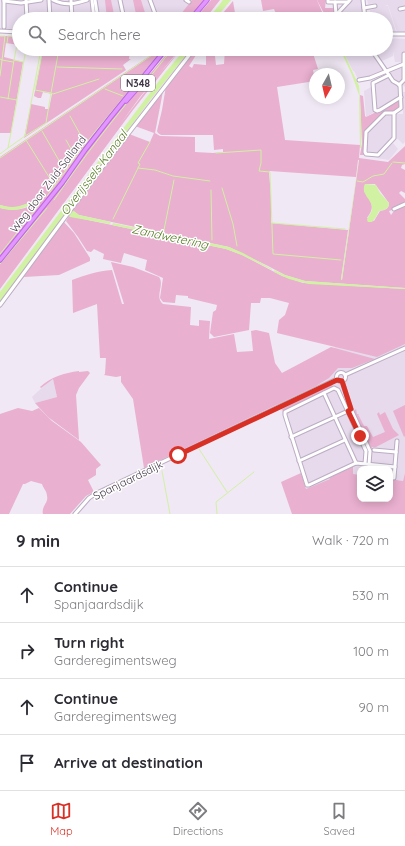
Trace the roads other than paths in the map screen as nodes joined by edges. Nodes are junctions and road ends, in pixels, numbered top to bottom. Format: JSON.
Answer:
{"nodes":[{"id":1,"x":4,"y":0,"type":"edge"},
{"id":2,"x":42,"y":0,"type":"edge"},
{"id":3,"x":49,"y":0,"type":"edge"},
{"id":4,"x":53,"y":0,"type":"edge"},
{"id":5,"x":71,"y":0,"type":"edge"},
{"id":6,"x":87,"y":0,"type":"edge"},
{"id":7,"x":92,"y":0,"type":"edge"},
{"id":8,"x":95,"y":0,"type":"edge"},
{"id":9,"x":120,"y":0,"type":"edge"},
{"id":10,"x":150,"y":0,"type":"edge"},
{"id":11,"x":208,"y":0,"type":"edge"},
{"id":12,"x":328,"y":0,"type":"edge"},
{"id":13,"x":363,"y":0,"type":"edge"},
{"id":14,"x":26,"y":1,"type":"edge"},
{"id":15,"x":349,"y":1,"type":"edge"},
{"id":16,"x":335,"y":2,"type":"junction"},
{"id":17,"x":71,"y":4,"type":"junction"},
{"id":18,"x":375,"y":6,"type":"dead end"},
{"id":19,"x":364,"y":8,"type":"junction"},
{"id":20,"x":405,"y":8,"type":"edge"},
{"id":21,"x":400,"y":9,"type":"dead end"},
{"id":22,"x":27,"y":12,"type":"edge"},
{"id":23,"x":50,"y":12,"type":"edge"},
{"id":24,"x":72,"y":12,"type":"edge"},
{"id":25,"x":93,"y":12,"type":"edge"},
{"id":26,"x":97,"y":12,"type":"edge"},
{"id":27,"x":123,"y":12,"type":"edge"},
{"id":28,"x":154,"y":12,"type":"edge"},
{"id":29,"x":199,"y":12,"type":"edge"},
{"id":30,"x":336,"y":12,"type":"edge"},
{"id":31,"x":339,"y":12,"type":"edge"},
{"id":32,"x":364,"y":12,"type":"edge"},
{"id":33,"x":4,"y":27,"type":"dead end"},
{"id":34,"x":0,"y":32,"type":"edge"},
{"id":35,"x":12,"y":32,"type":"edge"},
{"id":36,"x":393,"y":34,"type":"edge"},
{"id":37,"x":405,"y":34,"type":"edge"},
{"id":38,"x":404,"y":54,"type":"edge"},
{"id":39,"x":162,"y":56,"type":"edge"},
{"id":40,"x":189,"y":56,"type":"edge"},
{"id":41,"x":376,"y":56,"type":"edge"},
{"id":42,"x":404,"y":64,"type":"edge"},
{"id":43,"x":386,"y":71,"type":"junction"},
{"id":44,"x":389,"y":75,"type":"junction"},
{"id":45,"x":359,"y":80,"type":"dead end"},
{"id":46,"x":399,"y":85,"type":"junction"},
{"id":47,"x":400,"y":97,"type":"junction"},
{"id":48,"x":394,"y":113,"type":"junction"},
{"id":49,"x":405,"y":204,"type":"edge"},
{"id":50,"x":394,"y":210,"type":"dead end"},
{"id":51,"x":0,"y":260,"type":"edge"},
{"id":52,"x":0,"y":305,"type":"edge"},
{"id":53,"x":405,"y":348,"type":"edge"},
{"id":54,"x":345,"y":375,"type":"junction"},
{"id":55,"x":337,"y":380,"type":"junction"},
{"id":56,"x":342,"y":381,"type":"junction"},
{"id":57,"x":324,"y":393,"type":"junction"},
{"id":58,"x":349,"y":410,"type":"junction"},
{"id":59,"x":334,"y":417,"type":"junction"},
{"id":60,"x":292,"y":437,"type":"junction"},
{"id":61,"x":345,"y":440,"type":"junction"},
{"id":62,"x":397,"y":441,"type":"dead end"},
{"id":63,"x":374,"y":450,"type":"dead end"},
{"id":64,"x":396,"y":452,"type":"junction"},
{"id":65,"x":300,"y":461,"type":"junction"},
{"id":66,"x":356,"y":463,"type":"junction"},
{"id":67,"x":367,"y":464,"type":"junction"},
{"id":68,"x":394,"y":467,"type":"junction"},
{"id":69,"x":394,"y":478,"type":"dead end"},
{"id":70,"x":75,"y":514,"type":"edge"}],
"edges":[{"from":1,"to":14,"type":"street"},
{"from":1,"to":33,"type":"street"},
{"from":2,"to":14,"type":"street"},
{"from":3,"to":23,"type":"street"},
{"from":4,"to":17,"type":"street"},
{"from":5,"to":17,"type":"street"},
{"from":6,"to":17,"type":"street"},
{"from":7,"to":25,"type":"street"},
{"from":8,"to":26,"type":"street"},
{"from":9,"to":27,"type":"street"},
{"from":10,"to":28,"type":"street"},
{"from":11,"to":29,"type":"main road"},
{"from":12,"to":16,"type":"street"},
{"from":13,"to":19,"type":"street"},
{"from":14,"to":22,"type":"street"},
{"from":15,"to":16,"type":"street"},
{"from":15,"to":31,"type":"street"},
{"from":16,"to":30,"type":"street"},
{"from":17,"to":24,"type":"street"},
{"from":18,"to":19,"type":"street"},
{"from":19,"to":32,"type":"street"},
{"from":20,"to":21,"type":"street"},
{"from":34,"to":35,"type":"street"},
{"from":36,"to":37,"type":"street"},
{"from":38,"to":42,"type":"street"},
{"from":39,"to":51,"type":"main road","name":"Weg door Zuid-Salland","number":"N348"},
{"from":40,"to":52,"type":"street"},
{"from":41,"to":43,"type":"street"},
{"from":42,"to":43,"type":"street"},
{"from":42,"to":46,"type":"street"},
{"from":43,"to":44,"type":"street"},
{"from":43,"to":45,"type":"street"},
{"from":44,"to":46,"type":"street"},
{"from":44,"to":47,"type":"street"},
{"from":46,"to":47,"type":"street"},
{"from":47,"to":48,"type":"street"},
{"from":48,"to":48,"type":"street"},
{"from":49,"to":50,"type":"street"},
{"from":53,"to":54,"type":"street"},
{"from":54,"to":55,"type":"street"},
{"from":54,"to":56,"type":"street"},
{"from":55,"to":56,"type":"street"},
{"from":55,"to":70,"type":"street","name":"Spanjaardsdijk"},
{"from":56,"to":58,"type":"street"},
{"from":57,"to":58,"type":"street"},
{"from":57,"to":59,"type":"street"},
{"from":57,"to":60,"type":"street"},
{"from":58,"to":59,"type":"street"},
{"from":58,"to":67,"type":"street"},
{"from":59,"to":60,"type":"street"},
{"from":59,"to":61,"type":"street"},
{"from":60,"to":65,"type":"street"},
{"from":61,"to":65,"type":"street"},
{"from":61,"to":66,"type":"street"},
{"from":62,"to":64,"type":"street"},
{"from":63,"to":64,"type":"street"},
{"from":64,"to":68,"type":"street"},
{"from":65,"to":66,"type":"street"},
{"from":66,"to":67,"type":"street"},
{"from":67,"to":68,"type":"street"},
{"from":68,"to":69,"type":"street"}]}
